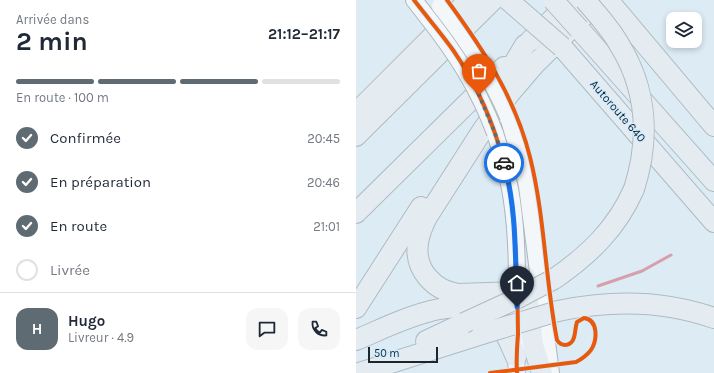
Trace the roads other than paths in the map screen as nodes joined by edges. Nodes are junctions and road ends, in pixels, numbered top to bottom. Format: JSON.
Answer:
{"nodes":[{"id":1,"x":414,"y":0,"type":"edge"},
{"id":2,"x":469,"y":0,"type":"edge"},
{"id":3,"x":493,"y":0,"type":"edge"},
{"id":4,"x":508,"y":0,"type":"edge"},
{"id":5,"x":521,"y":0,"type":"edge"},
{"id":6,"x":554,"y":0,"type":"edge"},
{"id":7,"x":572,"y":0,"type":"edge"},
{"id":8,"x":585,"y":0,"type":"edge"},
{"id":9,"x":606,"y":2,"type":"edge"},
{"id":10,"x":437,"y":3,"type":"edge"},
{"id":11,"x":525,"y":45,"type":"junction"},
{"id":12,"x":562,"y":46,"type":"junction"},
{"id":13,"x":386,"y":82,"type":"junction"},
{"id":14,"x":356,"y":101,"type":"edge"},
{"id":15,"x":356,"y":113,"type":"edge"},
{"id":16,"x":714,"y":126,"type":"edge"},
{"id":17,"x":356,"y":136,"type":"edge"},
{"id":18,"x":714,"y":181,"type":"edge"},
{"id":19,"x":356,"y":213,"type":"edge"},
{"id":20,"x":714,"y":222,"type":"edge"},
{"id":21,"x":516,"y":292,"type":"junction"},
{"id":22,"x":356,"y":308,"type":"edge"},
{"id":23,"x":714,"y":318,"type":"edge"},
{"id":24,"x":356,"y":340,"type":"edge"},
{"id":25,"x":516,"y":365,"type":"edge"},
{"id":26,"x":361,"y":372,"type":"edge"},
{"id":27,"x":542,"y":373,"type":"edge"},
{"id":28,"x":551,"y":373,"type":"edge"}],
"edges":[{"from":1,"to":21,"type":"street","bridge":true},
{"from":2,"to":13,"type":"highway"},
{"from":3,"to":17,"type":"highway"},
{"from":4,"to":12,"type":"highway","bridge":true},
{"from":5,"to":12,"type":"highway","name":"Autoroute 640","bridge":true},
{"from":6,"to":18,"type":"highway","name":"Autoroute 640","bridge":true},
{"from":7,"to":11,"type":"highway"},
{"from":8,"to":26,"type":"highway","bridge":true},
{"from":9,"to":16,"type":"highway"},
{"from":9,"to":21,"type":"highway"},
{"from":10,"to":28,"type":"street","bridge":true},
{"from":11,"to":19,"type":"highway"},
{"from":11,"to":22,"type":"highway"},
{"from":12,"to":20,"type":"highway","name":"Autoroute 640"},
{"from":13,"to":14,"type":"highway"},
{"from":13,"to":15,"type":"highway"},
{"from":21,"to":25,"type":"street"},
{"from":21,"to":27,"type":"highway"},
{"from":23,"to":26,"type":"highway","bridge":true},
{"from":24,"to":25,"type":"highway"}]}
